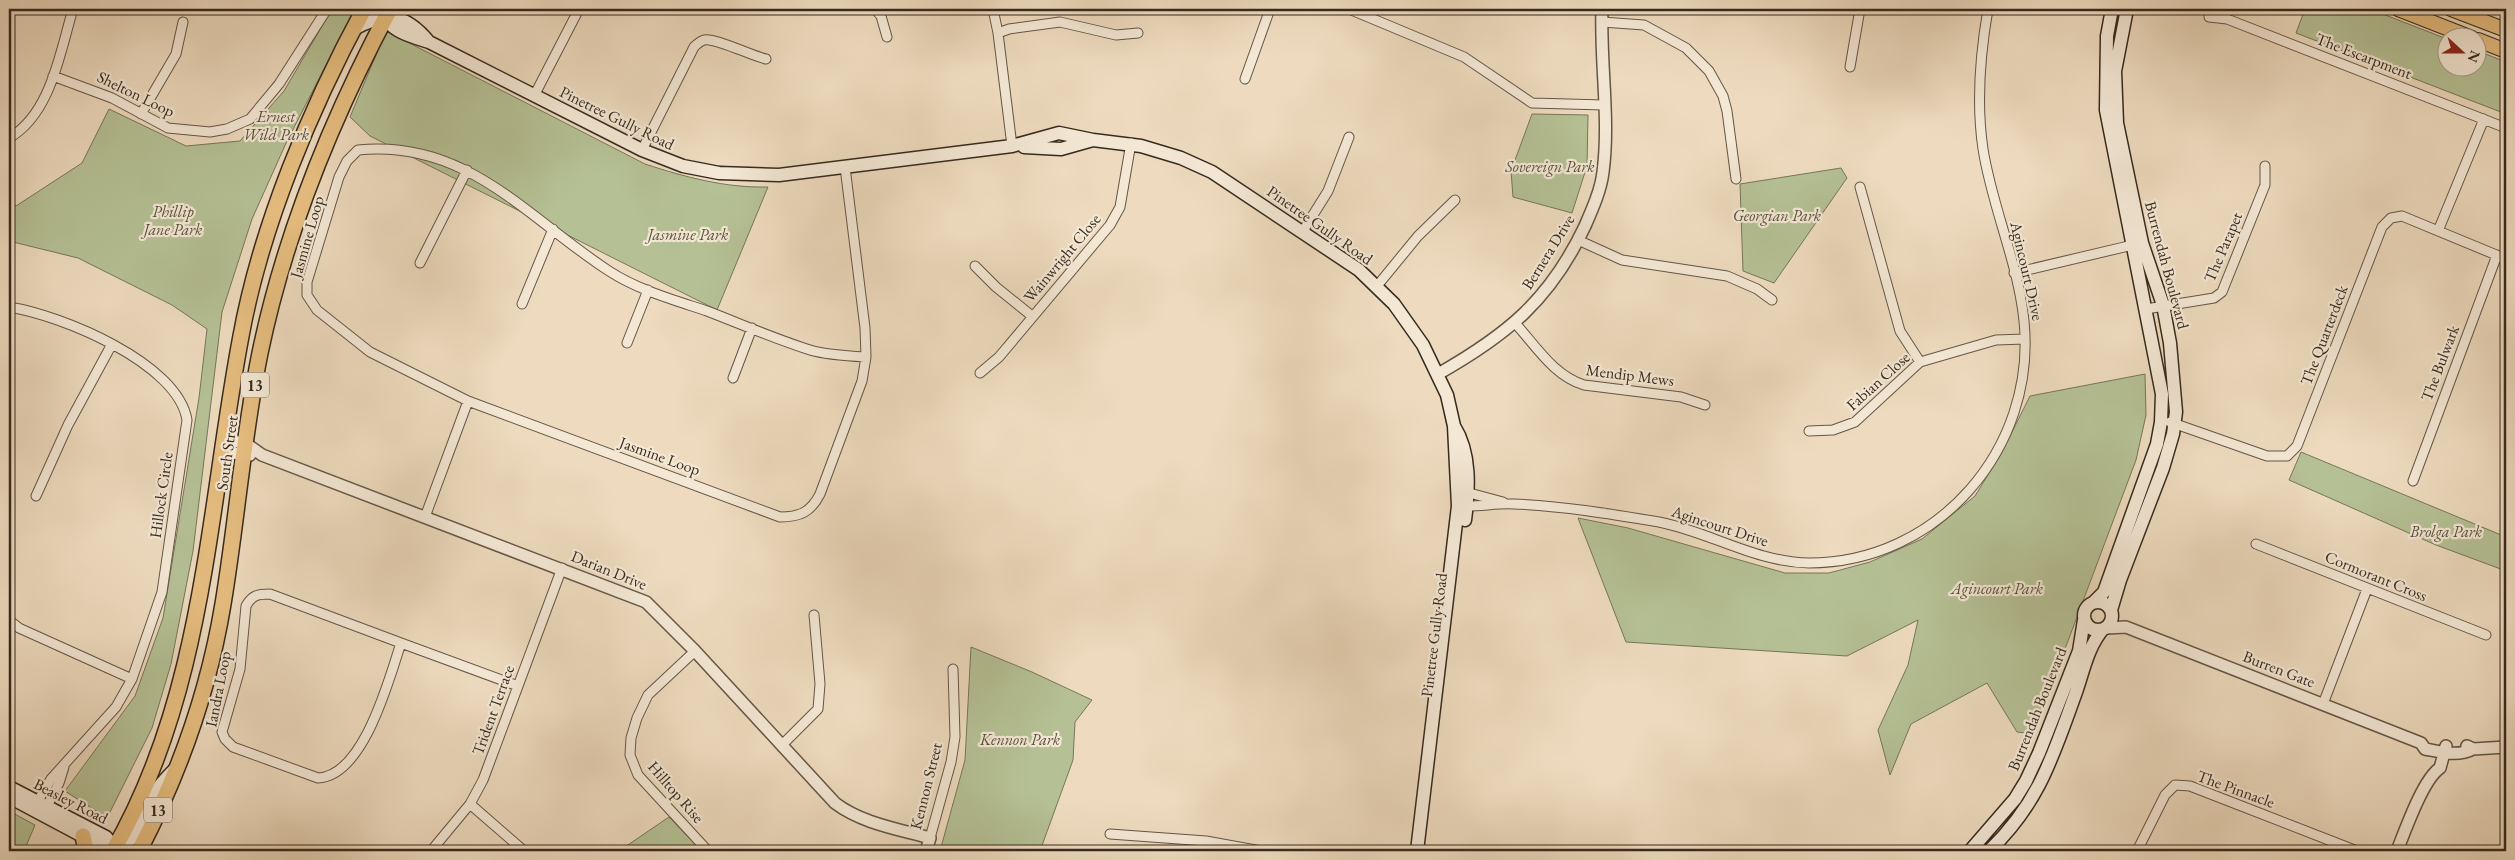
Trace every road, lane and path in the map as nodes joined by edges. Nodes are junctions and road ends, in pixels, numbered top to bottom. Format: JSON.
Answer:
{"nodes":[{"id":1,"x":72,"y":9,"type":"edge"},
{"id":2,"x":327,"y":9,"type":"edge"},
{"id":3,"x":364,"y":9,"type":"edge"},
{"id":4,"x":579,"y":9,"type":"edge"},
{"id":5,"x":875,"y":9,"type":"edge"},
{"id":6,"x":993,"y":9,"type":"edge"},
{"id":7,"x":1270,"y":9,"type":"edge"},
{"id":8,"x":1349,"y":9,"type":"edge"},
{"id":9,"x":1602,"y":9,"type":"edge"},
{"id":10,"x":1860,"y":9,"type":"edge"},
{"id":11,"x":1988,"y":9,"type":"edge"},
{"id":12,"x":2112,"y":9,"type":"edge"},
{"id":13,"x":2128,"y":9,"type":"edge"},
{"id":14,"x":2398,"y":9,"type":"edge"},
{"id":15,"x":2451,"y":9,"type":"edge"},
{"id":16,"x":387,"y":11,"type":"edge"},
{"id":17,"x":2209,"y":17,"type":"dead end"},
{"id":18,"x":182,"y":22,"type":"dead end"},
{"id":19,"x":1602,"y":22,"type":"junction"},
{"id":20,"x":354,"y":28,"type":"junction"},
{"id":21,"x":2446,"y":28,"type":"edge"},
{"id":22,"x":2506,"y":30,"type":"edge"},
{"id":23,"x":998,"y":33,"type":"junction"},
{"id":24,"x":1138,"y":33,"type":"dead end"},
{"id":25,"x":887,"y":37,"type":"dead end"},
{"id":26,"x":2488,"y":44,"type":"edge"},
{"id":27,"x":2506,"y":51,"type":"edge"},
{"id":28,"x":766,"y":60,"type":"dead end"},
{"id":29,"x":1850,"y":68,"type":"dead end"},
{"id":30,"x":53,"y":76,"type":"junction"},
{"id":31,"x":1245,"y":79,"type":"dead end"},
{"id":32,"x":534,"y":96,"type":"junction"},
{"id":33,"x":1604,"y":106,"type":"junction"},
{"id":34,"x":141,"y":114,"type":"junction"},
{"id":35,"x":2484,"y":119,"type":"junction"},
{"id":36,"x":2506,"y":128,"type":"edge"},
{"id":37,"x":10,"y":134,"type":"edge"},
{"id":38,"x":1349,"y":137,"type":"dead end"},
{"id":39,"x":1130,"y":143,"type":"junction"},
{"id":40,"x":1012,"y":146,"type":"junction"},
{"id":41,"x":642,"y":150,"type":"junction"},
{"id":42,"x":2265,"y":166,"type":"dead end"},
{"id":43,"x":845,"y":167,"type":"junction"},
{"id":44,"x":467,"y":170,"type":"junction"},
{"id":45,"x":1736,"y":179,"type":"dead end"},
{"id":46,"x":1860,"y":187,"type":"dead end"},
{"id":47,"x":1455,"y":200,"type":"dead end"},
{"id":48,"x":553,"y":229,"type":"junction"},
{"id":49,"x":1303,"y":231,"type":"junction"},
{"id":50,"x":2438,"y":231,"type":"junction"},
{"id":51,"x":1578,"y":240,"type":"junction"},
{"id":52,"x":2137,"y":244,"type":"junction"},
{"id":53,"x":2497,"y":255,"type":"junction"},
{"id":54,"x":2506,"y":259,"type":"edge"},
{"id":55,"x":420,"y":264,"type":"dead end"},
{"id":56,"x":975,"y":266,"type":"dead end"},
{"id":57,"x":2014,"y":273,"type":"junction"},
{"id":58,"x":1377,"y":286,"type":"junction"},
{"id":59,"x":648,"y":290,"type":"junction"},
{"id":60,"x":1772,"y":300,"type":"dead end"},
{"id":61,"x":522,"y":304,"type":"dead end"},
{"id":62,"x":2163,"y":305,"type":"junction"},
{"id":63,"x":9,"y":307,"type":"edge"},
{"id":64,"x":2146,"y":309,"type":"junction"},
{"id":65,"x":1032,"y":316,"type":"junction"},
{"id":66,"x":1516,"y":323,"type":"junction"},
{"id":67,"x":752,"y":328,"type":"junction"},
{"id":68,"x":2025,"y":339,"type":"junction"},
{"id":69,"x":627,"y":343,"type":"dead end"},
{"id":70,"x":112,"y":344,"type":"junction"},
{"id":71,"x":866,"y":357,"type":"junction"},
{"id":72,"x":1920,"y":362,"type":"junction"},
{"id":73,"x":980,"y":373,"type":"dead end"},
{"id":74,"x":1438,"y":374,"type":"junction"},
{"id":75,"x":733,"y":378,"type":"dead end"},
{"id":76,"x":468,"y":400,"type":"junction"},
{"id":77,"x":1705,"y":404,"type":"dead end"},
{"id":78,"x":2161,"y":422,"type":"junction"},
{"id":79,"x":2175,"y":422,"type":"junction"},
{"id":80,"x":1809,"y":431,"type":"dead end"},
{"id":81,"x":224,"y":446,"type":"junction"},
{"id":82,"x":244,"y":449,"type":"junction"},
{"id":83,"x":2413,"y":481,"type":"dead end"},
{"id":84,"x":1463,"y":491,"type":"junction"},
{"id":85,"x":36,"y":496,"type":"dead end"},
{"id":86,"x":1510,"y":504,"type":"junction"},
{"id":87,"x":1462,"y":506,"type":"junction"},
{"id":88,"x":424,"y":517,"type":"junction"},
{"id":89,"x":2256,"y":544,"type":"dead end"},
{"id":90,"x":562,"y":568,"type":"junction"},
{"id":91,"x":2367,"y":589,"type":"junction"},
{"id":92,"x":2094,"y":602,"type":"junction"},
{"id":93,"x":2112,"y":612,"type":"junction"},
{"id":94,"x":814,"y":615,"type":"dead end"},
{"id":95,"x":9,"y":620,"type":"edge"},
{"id":96,"x":2084,"y":620,"type":"junction"},
{"id":97,"x":2126,"y":627,"type":"junction"},
{"id":98,"x":2105,"y":628,"type":"junction"},
{"id":99,"x":2486,"y":634,"type":"dead end"},
{"id":100,"x":401,"y":643,"type":"junction"},
{"id":101,"x":695,"y":650,"type":"junction"},
{"id":102,"x":953,"y":669,"type":"dead end"},
{"id":103,"x":132,"y":679,"type":"junction"},
{"id":104,"x":518,"y":686,"type":"junction"},
{"id":105,"x":2323,"y":704,"type":"junction"},
{"id":106,"x":782,"y":745,"type":"junction"},
{"id":107,"x":2441,"y":748,"type":"junction"},
{"id":108,"x":2506,"y":748,"type":"edge"},
{"id":109,"x":176,"y":768,"type":"junction"},
{"id":110,"x":9,"y":787,"type":"edge"},
{"id":111,"x":9,"y":797,"type":"edge"},
{"id":112,"x":470,"y":804,"type":"junction"},
{"id":113,"x":40,"y":808,"type":"junction"},
{"id":114,"x":1110,"y":834,"type":"dead end"},
{"id":115,"x":83,"y":836,"type":"junction"},
{"id":116,"x":930,"y":838,"type":"junction"},
{"id":117,"x":115,"y":850,"type":"edge"},
{"id":118,"x":86,"y":851,"type":"edge"},
{"id":119,"x":139,"y":851,"type":"edge"},
{"id":120,"x":431,"y":851,"type":"edge"},
{"id":121,"x":524,"y":851,"type":"edge"},
{"id":122,"x":708,"y":851,"type":"edge"},
{"id":123,"x":926,"y":851,"type":"edge"},
{"id":124,"x":1261,"y":851,"type":"edge"},
{"id":125,"x":1417,"y":851,"type":"edge"},
{"id":126,"x":1426,"y":851,"type":"edge"},
{"id":127,"x":1970,"y":851,"type":"edge"},
{"id":128,"x":1989,"y":851,"type":"edge"},
{"id":129,"x":2137,"y":851,"type":"edge"},
{"id":130,"x":2357,"y":851,"type":"edge"},
{"id":131,"x":2396,"y":851,"type":"edge"}],
"edges":[{"from":1,"to":30,"type":"street"},
{"from":2,"to":34,"type":"street","name":"Shelton Loop"},
{"from":3,"to":20,"type":"highway","name":"South Street","number":"13"},
{"from":4,"to":32,"type":"street"},
{"from":5,"to":25,"type":"street"},
{"from":6,"to":23,"type":"street"},
{"from":7,"to":31,"type":"street"},
{"from":8,"to":33,"type":"street"},
{"from":9,"to":19,"type":"street","name":"Bernera Drive"},
{"from":10,"to":29,"type":"street"},
{"from":11,"to":57,"type":"street","name":"Agincourt Drive"},
{"from":12,"to":52,"type":"main road","name":"Burrendah Boulevard"},
{"from":13,"to":52,"type":"main road","name":"Burrendah Boulevard"},
{"from":14,"to":21,"type":"main road"},
{"from":15,"to":22,"type":"main road"},
{"from":16,"to":20,"type":"main road"},
{"from":16,"to":32,"type":"main road","name":"Pinetree Gully Road"},
{"from":16,"to":82,"type":"highway","name":"South Street","number":"13"},
{"from":17,"to":35,"type":"street","name":"The Escarpment"},
{"from":18,"to":34,"type":"street"},
{"from":19,"to":33,"type":"street","name":"Bernera Drive"},
{"from":19,"to":45,"type":"street"},
{"from":20,"to":81,"type":"highway","name":"South Street","number":"13"},
{"from":23,"to":24,"type":"street"},
{"from":23,"to":40,"type":"street"},
{"from":26,"to":27,"type":"main road"},
{"from":28,"to":41,"type":"street"},
{"from":30,"to":34,"type":"street","name":"Shelton Loop"},
{"from":30,"to":37,"type":"street"},
{"from":32,"to":41,"type":"main road","name":"Pinetree Gully Road"},
{"from":33,"to":51,"type":"street","name":"Bernera Drive"},
{"from":35,"to":36,"type":"street","name":"The Escarpment"},
{"from":35,"to":50,"type":"street"},
{"from":38,"to":49,"type":"street"},
{"from":39,"to":40,"type":"main road","name":"Pinetree Gully Road"},
{"from":39,"to":49,"type":"main road","name":"Pinetree Gully Road"},
{"from":39,"to":65,"type":"street","name":"Wainwright Close"},
{"from":40,"to":43,"type":"main road","name":"Pinetree Gully Road"},
{"from":41,"to":43,"type":"main road","name":"Pinetree Gully Road"},
{"from":42,"to":62,"type":"street","name":"The Parapet"},
{"from":43,"to":71,"type":"street","name":"Jasmine Loop"},
{"from":44,"to":48,"type":"street","name":"Jasmine Loop"},
{"from":44,"to":55,"type":"street"},
{"from":44,"to":76,"type":"street","name":"Jasmine Loop"},
{"from":46,"to":72,"type":"street"},
{"from":47,"to":58,"type":"street"},
{"from":48,"to":59,"type":"street","name":"Jasmine Loop"},
{"from":48,"to":61,"type":"street"},
{"from":49,"to":58,"type":"main road","name":"Pinetree Gully Road"},
{"from":50,"to":53,"type":"street","name":"The Quarterdeck"},
{"from":50,"to":79,"type":"street","name":"The Quarterdeck"},
{"from":51,"to":60,"type":"street"},
{"from":51,"to":66,"type":"street","name":"Bernera Drive"},
{"from":52,"to":57,"type":"street"},
{"from":52,"to":62,"type":"main road","name":"Burrendah Boulevard"},
{"from":52,"to":64,"type":"main road","name":"Burrendah Boulevard"},
{"from":53,"to":54,"type":"street","name":"The Quarterdeck"},
{"from":53,"to":83,"type":"street","name":"The Bulwark"},
{"from":56,"to":65,"type":"street"},
{"from":57,"to":68,"type":"street","name":"Agincourt Drive"},
{"from":58,"to":74,"type":"main road","name":"Pinetree Gully Road"},
{"from":59,"to":67,"type":"street","name":"Jasmine Loop"},
{"from":59,"to":69,"type":"street"},
{"from":62,"to":64,"type":"street","name":"The Parapet"},
{"from":62,"to":79,"type":"main road","name":"Burrendah Boulevard"},
{"from":63,"to":70,"type":"street","name":"Hillock Circle"},
{"from":64,"to":78,"type":"main road","name":"Burrendah Boulevard"},
{"from":65,"to":73,"type":"street","name":"Wainwright Close"},
{"from":66,"to":74,"type":"street","name":"Bernera Drive"},
{"from":66,"to":77,"type":"street","name":"Mendip Mews"},
{"from":67,"to":71,"type":"street","name":"Jasmine Loop"},
{"from":67,"to":75,"type":"street"},
{"from":68,"to":72,"type":"street","name":"Fabian Close"},
{"from":68,"to":86,"type":"street","name":"Agincourt Drive"},
{"from":70,"to":85,"type":"street"},
{"from":70,"to":103,"type":"street","name":"Hillock Circle"},
{"from":71,"to":76,"type":"street","name":"Jasmine Loop"},
{"from":72,"to":80,"type":"street","name":"Fabian Close"},
{"from":74,"to":84,"type":"main road","name":"Pinetree Gully Road"},
{"from":76,"to":88,"type":"street"},
{"from":78,"to":79,"type":"street","name":"The Quarterdeck"},
{"from":78,"to":92,"type":"main road","name":"Burrendah Boulevard"},
{"from":79,"to":93,"type":"main road","name":"Burrendah Boulevard"},
{"from":81,"to":82,"type":"street","name":"Darian Drive"},
{"from":81,"to":117,"type":"highway","name":"South Street","number":"13"},
{"from":82,"to":88,"type":"street","name":"Darian Drive"},
{"from":82,"to":109,"type":"highway","name":"South Street","number":"13"},
{"from":84,"to":86,"type":"street","name":"Agincourt Drive"},
{"from":84,"to":87,"type":"main road","name":"Pinetree Gully Road"},
{"from":86,"to":87,"type":"street","name":"Agincourt Drive"},
{"from":87,"to":125,"type":"main road","name":"Pinetree Gully Road"},
{"from":87,"to":126,"type":"main road","name":"Pinetree Gully Road"},
{"from":88,"to":90,"type":"street","name":"Darian Drive"},
{"from":89,"to":91,"type":"street","name":"Cormorant Cross"},
{"from":90,"to":101,"type":"street","name":"Darian Drive"},
{"from":90,"to":104,"type":"street","name":"Trident Terrace"},
{"from":91,"to":99,"type":"street","name":"Cormorant Cross"},
{"from":91,"to":105,"type":"street"},
{"from":92,"to":93,"type":"main road"},
{"from":92,"to":96,"type":"main road"},
{"from":93,"to":97,"type":"street","name":"Burren Gate"},
{"from":93,"to":98,"type":"main road"},
{"from":94,"to":106,"type":"street"},
{"from":95,"to":103,"type":"street"},
{"from":96,"to":98,"type":"main road"},
{"from":96,"to":127,"type":"main road","name":"Burrendah Boulevard"},
{"from":97,"to":98,"type":"street","name":"Burren Gate"},
{"from":97,"to":105,"type":"street","name":"Burren Gate"},
{"from":98,"to":128,"type":"main road","name":"Burrendah Boulevard"},
{"from":100,"to":100,"type":"street","name":"Iandra Loop"},
{"from":100,"to":104,"type":"street","name":"Iandra Loop"},
{"from":101,"to":106,"type":"street","name":"Darian Drive"},
{"from":101,"to":122,"type":"street","name":"Hilltop Rise"},
{"from":102,"to":116,"type":"street","name":"Kennon Street"},
{"from":103,"to":113,"type":"street","name":"Hillock Circle"},
{"from":104,"to":112,"type":"street","name":"Trident Terrace"},
{"from":105,"to":107,"type":"street","name":"Burren Gate"},
{"from":106,"to":116,"type":"street","name":"Darian Drive"},
{"from":107,"to":108,"type":"street"},
{"from":107,"to":131,"type":"street"},
{"from":109,"to":117,"type":"main road","name":"Beasley Road"},
{"from":109,"to":119,"type":"highway","name":"South Street","number":"13"},
{"from":110,"to":113,"type":"main road","name":"Beasley Road"},
{"from":111,"to":113,"type":"main road","name":"Beasley Road"},
{"from":112,"to":120,"type":"street","name":"Trident Terrace"},
{"from":112,"to":121,"type":"street"},
{"from":113,"to":115,"type":"main road","name":"Beasley Road"},
{"from":113,"to":117,"type":"main road","name":"Beasley Road"},
{"from":114,"to":124,"type":"street"},
{"from":115,"to":117,"type":"main road","name":"Beasley Road"},
{"from":115,"to":118,"type":"highway"},
{"from":116,"to":123,"type":"street","name":"Kennon Street"},
{"from":129,"to":130,"type":"street","name":"The Pinnacle"}]}
